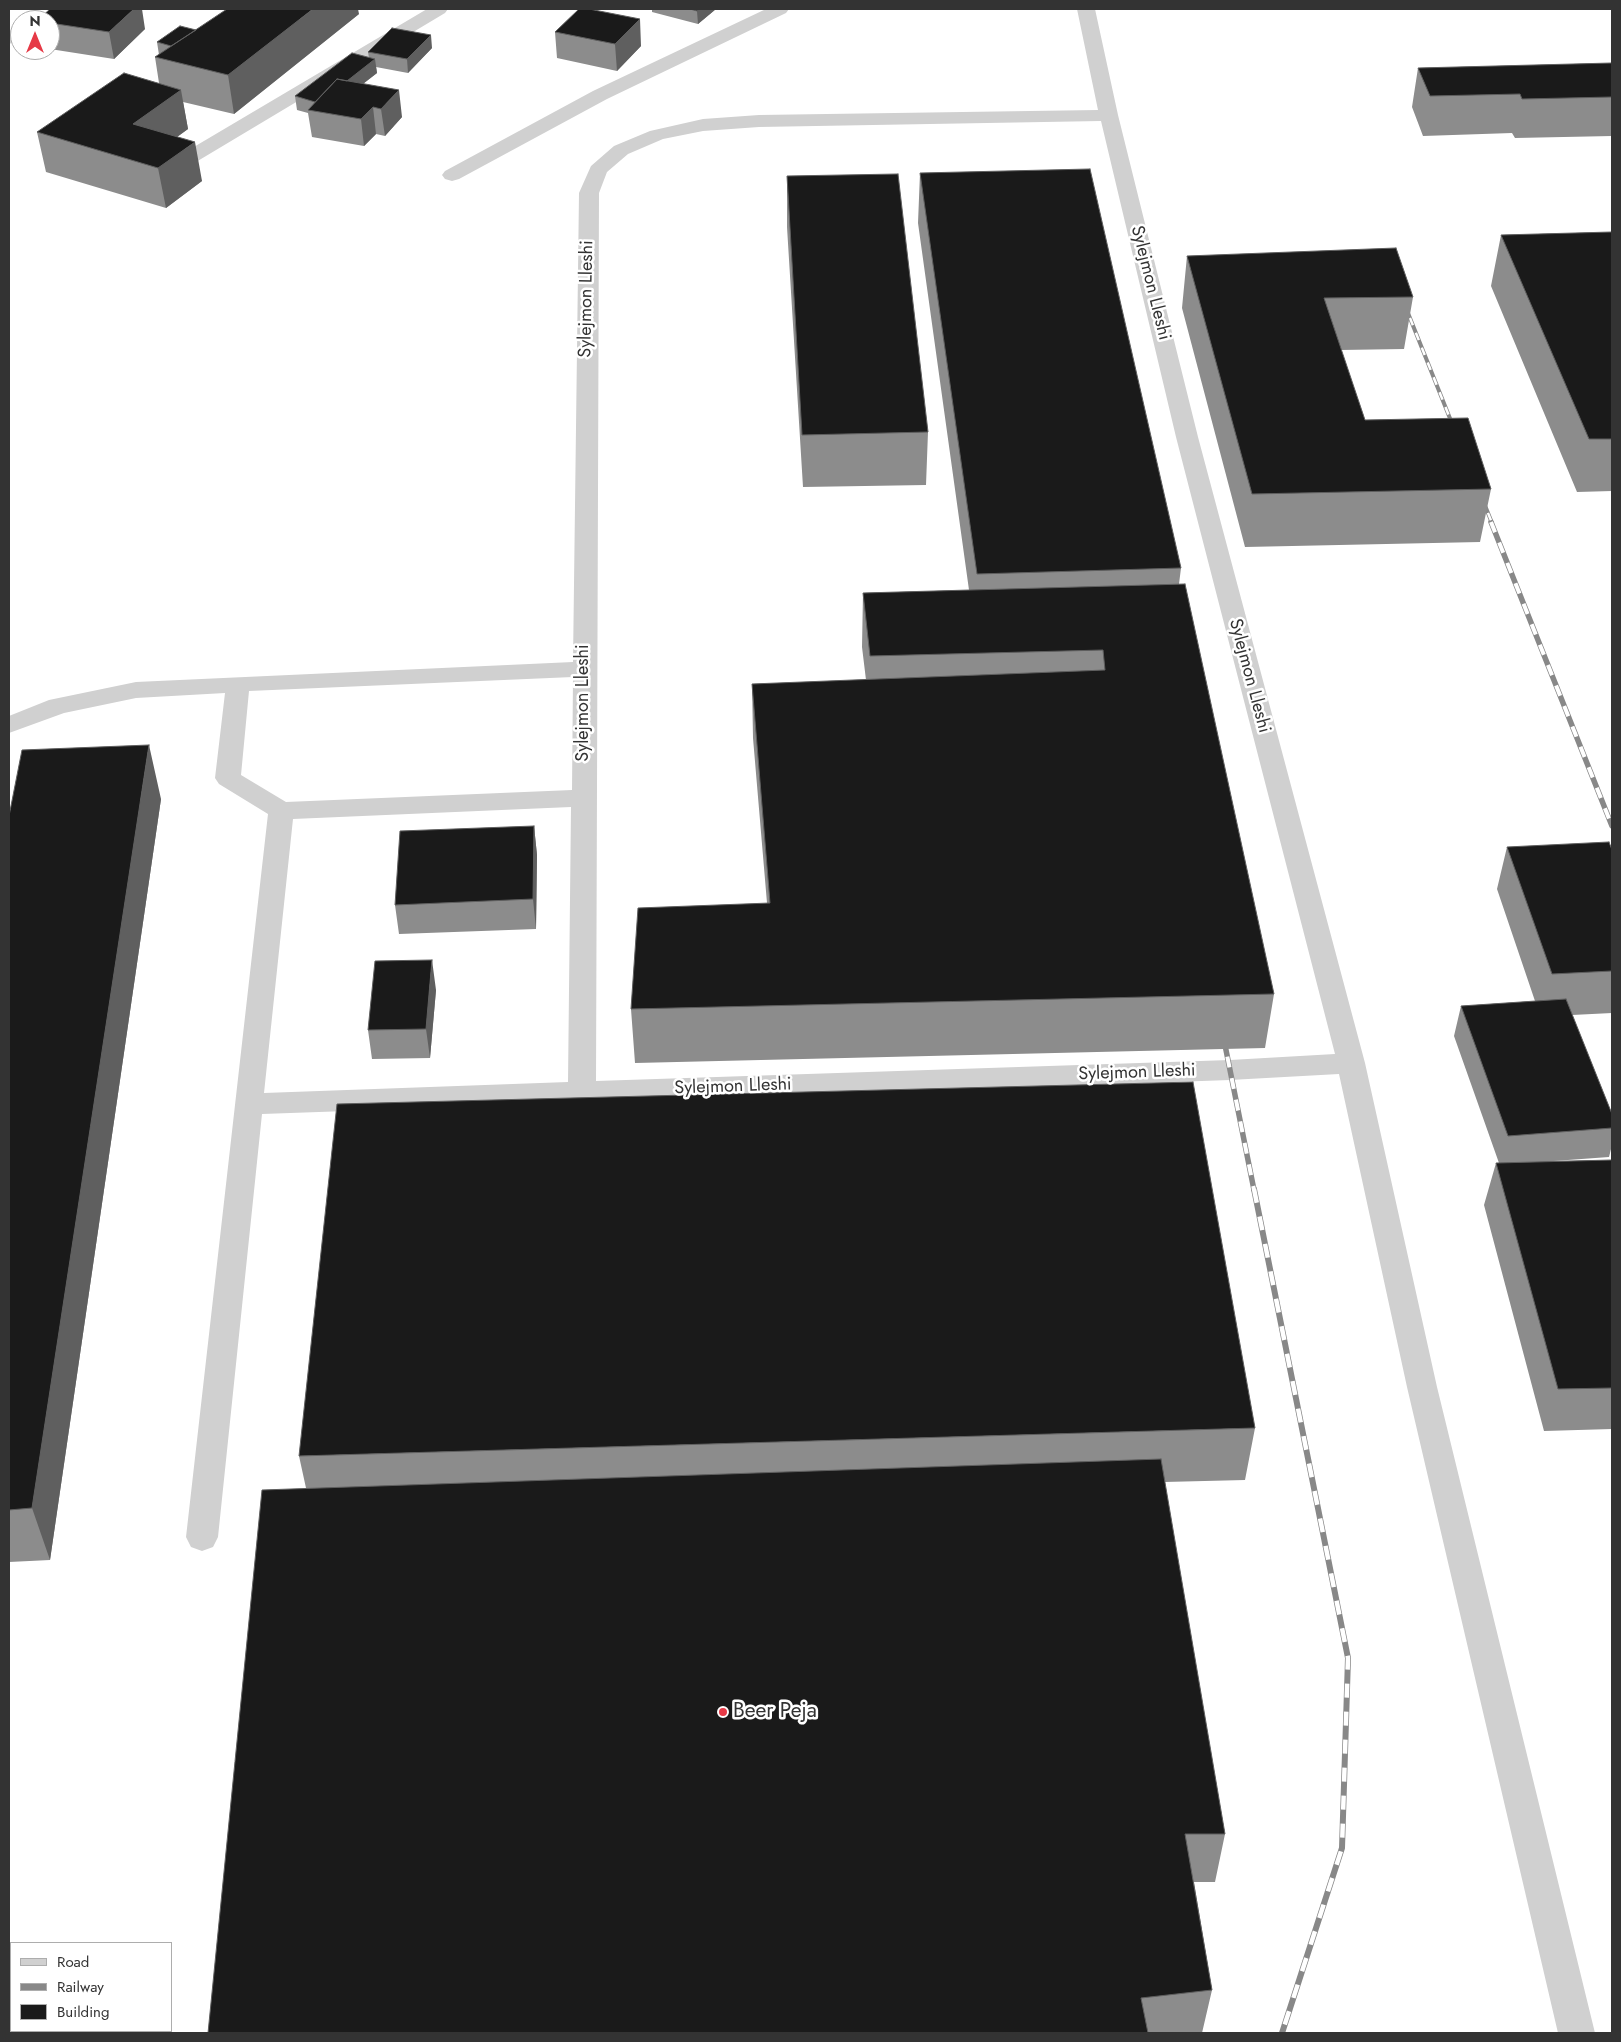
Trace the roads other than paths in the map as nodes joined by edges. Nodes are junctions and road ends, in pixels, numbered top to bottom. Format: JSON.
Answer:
{"nodes":[{"id":1,"x":438,"y":9,"type":"edge"},
{"id":2,"x":780,"y":9,"type":"edge"},
{"id":3,"x":1086,"y":9,"type":"edge"},
{"id":4,"x":1109,"y":115,"type":"junction"},
{"id":5,"x":189,"y":158,"type":"edge"},
{"id":6,"x":452,"y":175,"type":"dead end"},
{"id":7,"x":584,"y":670,"type":"junction"},
{"id":8,"x":238,"y":684,"type":"junction"},
{"id":9,"x":9,"y":725,"type":"edge"},
{"id":10,"x":583,"y":798,"type":"junction"},
{"id":11,"x":281,"y":811,"type":"junction"},
{"id":12,"x":1351,"y":1064,"type":"junction"},
{"id":13,"x":582,"y":1092,"type":"junction"},
{"id":14,"x":249,"y":1104,"type":"junction"},
{"id":15,"x":202,"y":1537,"type":"dead end"},
{"id":16,"x":1577,"y":2033,"type":"edge"}],
"edges":[{"from":1,"to":5,"type":"street"},
{"from":2,"to":6,"type":"street"},
{"from":3,"to":4,"type":"street","name":"Sylejmon Lleshi"},
{"from":4,"to":7,"type":"street","name":"Sylejmon Lleshi"},
{"from":4,"to":12,"type":"street","name":"Sylejmon Lleshi"},
{"from":7,"to":8,"type":"street"},
{"from":7,"to":10,"type":"street","name":"Sylejmon Lleshi"},
{"from":8,"to":9,"type":"street"},
{"from":8,"to":11,"type":"street"},
{"from":10,"to":11,"type":"street"},
{"from":10,"to":13,"type":"street","name":"Sylejmon Lleshi"},
{"from":11,"to":14,"type":"street"},
{"from":12,"to":13,"type":"street","name":"Sylejmon Lleshi"},
{"from":12,"to":16,"type":"street"},
{"from":13,"to":14,"type":"street"},
{"from":14,"to":15,"type":"street"}]}
